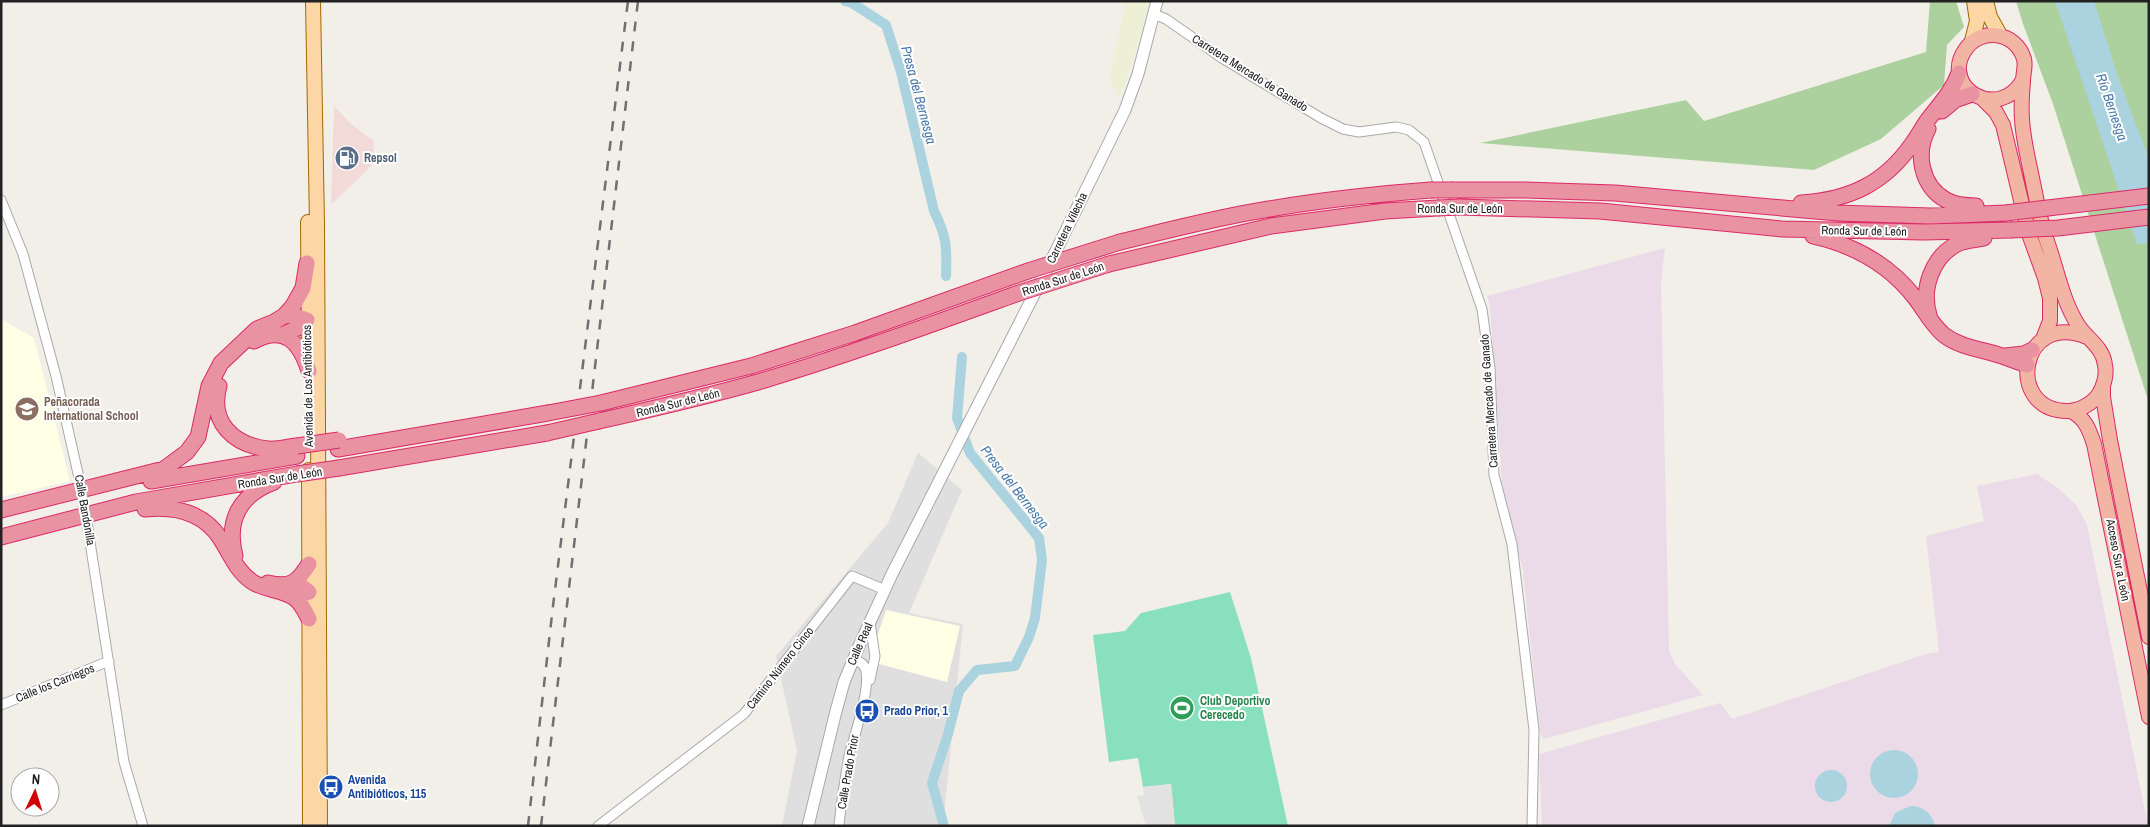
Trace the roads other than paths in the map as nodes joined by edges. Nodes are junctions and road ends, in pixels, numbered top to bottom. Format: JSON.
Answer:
{"nodes":[{"id":1,"x":313,"y":1,"type":"edge"},
{"id":2,"x":1156,"y":1,"type":"edge"},
{"id":3,"x":1974,"y":1,"type":"edge"},
{"id":4,"x":1986,"y":1,"type":"edge"},
{"id":5,"x":1153,"y":14,"type":"junction"},
{"id":6,"x":2000,"y":35,"type":"junction"},
{"id":7,"x":1972,"y":41,"type":"junction"},
{"id":8,"x":1959,"y":73,"type":"junction"},
{"id":9,"x":2022,"y":80,"type":"junction"},
{"id":10,"x":313,"y":97,"type":"junction"},
{"id":11,"x":1978,"y":97,"type":"junction"},
{"id":12,"x":1615,"y":193,"type":"junction"},
{"id":13,"x":2149,"y":196,"type":"edge"},
{"id":14,"x":1,"y":200,"type":"edge"},
{"id":15,"x":2006,"y":210,"type":"junction"},
{"id":16,"x":2149,"y":216,"type":"edge"},
{"id":17,"x":317,"y":225,"type":"junction"},
{"id":18,"x":1782,"y":229,"type":"junction"},
{"id":19,"x":2010,"y":230,"type":"junction"},
{"id":20,"x":307,"y":263,"type":"junction"},
{"id":21,"x":284,"y":316,"type":"junction"},
{"id":22,"x":307,"y":320,"type":"junction"},
{"id":23,"x":1932,"y":323,"type":"junction"},
{"id":24,"x":282,"y":335,"type":"junction"},
{"id":25,"x":2087,"y":337,"type":"junction"},
{"id":26,"x":2038,"y":345,"type":"junction"},
{"id":27,"x":2000,"y":356,"type":"junction"},
{"id":28,"x":2027,"y":365,"type":"junction"},
{"id":29,"x":309,"y":371,"type":"junction"},
{"id":30,"x":2103,"y":386,"type":"junction"},
{"id":31,"x":2071,"y":411,"type":"junction"},
{"id":32,"x":318,"y":414,"type":"junction"},
{"id":33,"x":297,"y":451,"type":"junction"},
{"id":34,"x":318,"y":458,"type":"junction"},
{"id":35,"x":298,"y":474,"type":"junction"},
{"id":36,"x":943,"y":474,"type":"joint"},
{"id":37,"x":1,"y":511,"type":"edge"},
{"id":38,"x":101,"y":511,"type":"junction"},
{"id":39,"x":1,"y":537,"type":"edge"},
{"id":40,"x":309,"y":564,"type":"junction"},
{"id":41,"x":292,"y":590,"type":"junction"},
{"id":42,"x":885,"y":590,"type":"junction"},
{"id":43,"x":309,"y":592,"type":"junction"},
{"id":44,"x":309,"y":619,"type":"junction"},
{"id":45,"x":870,"y":623,"type":"junction"},
{"id":46,"x":2149,"y":637,"type":"edge"},
{"id":47,"x":858,"y":646,"type":"junction"},
{"id":48,"x":875,"y":656,"type":"junction"},
{"id":49,"x":853,"y":660,"type":"junction"},
{"id":50,"x":109,"y":661,"type":"junction"},
{"id":51,"x":865,"y":689,"type":"junction"},
{"id":52,"x":1,"y":705,"type":"edge"},
{"id":53,"x":2149,"y":717,"type":"edge"},
{"id":54,"x":320,"y":735,"type":"junction"},
{"id":55,"x":310,"y":805,"type":"junction"},
{"id":56,"x":143,"y":826,"type":"edge"},
{"id":57,"x":310,"y":826,"type":"edge"},
{"id":58,"x":315,"y":826,"type":"edge"},
{"id":59,"x":320,"y":826,"type":"edge"},
{"id":60,"x":598,"y":826,"type":"edge"},
{"id":61,"x":808,"y":826,"type":"edge"},
{"id":62,"x":839,"y":826,"type":"edge"},
{"id":63,"x":1532,"y":826,"type":"edge"}],
"edges":[{"from":1,"to":10,"type":"main road","name":"Avenida de Los Antibióticos"},
{"from":2,"to":5,"type":"street","name":"Carretera Vilecha"},
{"from":3,"to":7,"type":"main road"},
{"from":4,"to":6,"type":"main road"},
{"from":5,"to":36,"type":"street","name":"Carretera Vilecha"},
{"from":5,"to":63,"type":"street","name":"Carretera Mercado de Ganado"},
{"from":6,"to":7,"type":"highway"},
{"from":6,"to":9,"type":"highway"},
{"from":7,"to":8,"type":"highway"},
{"from":8,"to":11,"type":"highway"},
{"from":8,"to":12,"type":"highway"},
{"from":9,"to":11,"type":"highway"},
{"from":9,"to":25,"type":"highway"},
{"from":10,"to":17,"type":"main road","name":"Avenida de Los Antibióticos"},
{"from":10,"to":20,"type":"main road","name":"Avenida de Los Antibióticos"},
{"from":11,"to":15,"type":"highway"},
{"from":11,"to":26,"type":"highway"},
{"from":12,"to":15,"type":"highway","name":"Ronda Sur de León"},
{"from":12,"to":33,"type":"highway","name":"Ronda Sur de León","bridge":true},
{"from":13,"to":15,"type":"highway","name":"Ronda Sur de León","bridge":true},
{"from":14,"to":50,"type":"street","name":"Calle Bandonilla","bridge":true},
{"from":16,"to":19,"type":"highway","name":"Ronda Sur de León","bridge":true},
{"from":17,"to":22,"type":"main road"},
{"from":17,"to":32,"type":"main road","name":"Avenida de Los Antibióticos"},
{"from":18,"to":19,"type":"highway","name":"Ronda Sur de León"},
{"from":18,"to":23,"type":"highway"},
{"from":18,"to":35,"type":"highway","name":"Ronda Sur de León","bridge":true},
{"from":19,"to":23,"type":"highway"},
{"from":20,"to":21,"type":"highway"},
{"from":20,"to":22,"type":"main road","name":"Avenida de Los Antibióticos"},
{"from":21,"to":22,"type":"highway"},
{"from":21,"to":37,"type":"highway"},
{"from":22,"to":24,"type":"highway"},
{"from":22,"to":29,"type":"main road","name":"Avenida de Los Antibióticos"},
{"from":22,"to":32,"type":"main road"},
{"from":23,"to":27,"type":"highway"},
{"from":24,"to":29,"type":"highway"},
{"from":24,"to":33,"type":"highway"},
{"from":25,"to":26,"type":"highway"},
{"from":25,"to":30,"type":"highway"},
{"from":26,"to":27,"type":"highway"},
{"from":26,"to":28,"type":"highway"},
{"from":27,"to":28,"type":"highway"},
{"from":28,"to":31,"type":"highway"},
{"from":29,"to":40,"type":"main road","name":"Avenida de Los Antibióticos"},
{"from":30,"to":31,"type":"highway"},
{"from":30,"to":46,"type":"highway","name":"Acceso Sur a León"},
{"from":31,"to":53,"type":"highway","name":"Acceso Sur a León"},
{"from":32,"to":34,"type":"main road","name":"Avenida de Los Antibióticos"},
{"from":33,"to":37,"type":"highway","name":"Ronda Sur de León"},
{"from":34,"to":43,"type":"main road"},
{"from":34,"to":54,"type":"main road","name":"Avenida de Los Antibióticos"},
{"from":35,"to":38,"type":"highway","name":"Ronda Sur de León"},
{"from":35,"to":41,"type":"highway"},
{"from":36,"to":42,"type":"street","name":"Calle Real"},
{"from":38,"to":39,"type":"highway","name":"Ronda Sur de León"},
{"from":38,"to":41,"type":"highway"},
{"from":40,"to":41,"type":"highway"},
{"from":40,"to":43,"type":"main road","name":"Avenida de Los Antibióticos"},
{"from":41,"to":43,"type":"highway"},
{"from":41,"to":44,"type":"highway"},
{"from":42,"to":45,"type":"street","name":"Calle Real"},
{"from":42,"to":60,"type":"street","name":"Camino Número Cinco"},
{"from":43,"to":44,"type":"main road","name":"Avenida de Los Antibióticos"},
{"from":43,"to":54,"type":"main road"},
{"from":44,"to":55,"type":"main road","name":"Avenida de Los Antibióticos"},
{"from":45,"to":47,"type":"street","name":"Calle Real"},
{"from":45,"to":48,"type":"street","name":"Calle Prado Prior"},
{"from":47,"to":48,"type":"street"},
{"from":47,"to":49,"type":"street","name":"Calle Real"},
{"from":48,"to":51,"type":"street","name":"Calle Prado Prior"},
{"from":49,"to":51,"type":"street","name":"Calle Prado Prior"},
{"from":49,"to":61,"type":"street","name":"Calle Real"},
{"from":50,"to":52,"type":"street","name":"Calle los Carriegos"},
{"from":50,"to":56,"type":"street","name":"Calle Bandonilla"},
{"from":51,"to":62,"type":"street","name":"Calle Prado Prior"},
{"from":54,"to":59,"type":"main road","name":"Avenida de Los Antibióticos"},
{"from":55,"to":57,"type":"main road","name":"Avenida de Los Antibióticos"},
{"from":55,"to":58,"type":"main road"}]}
